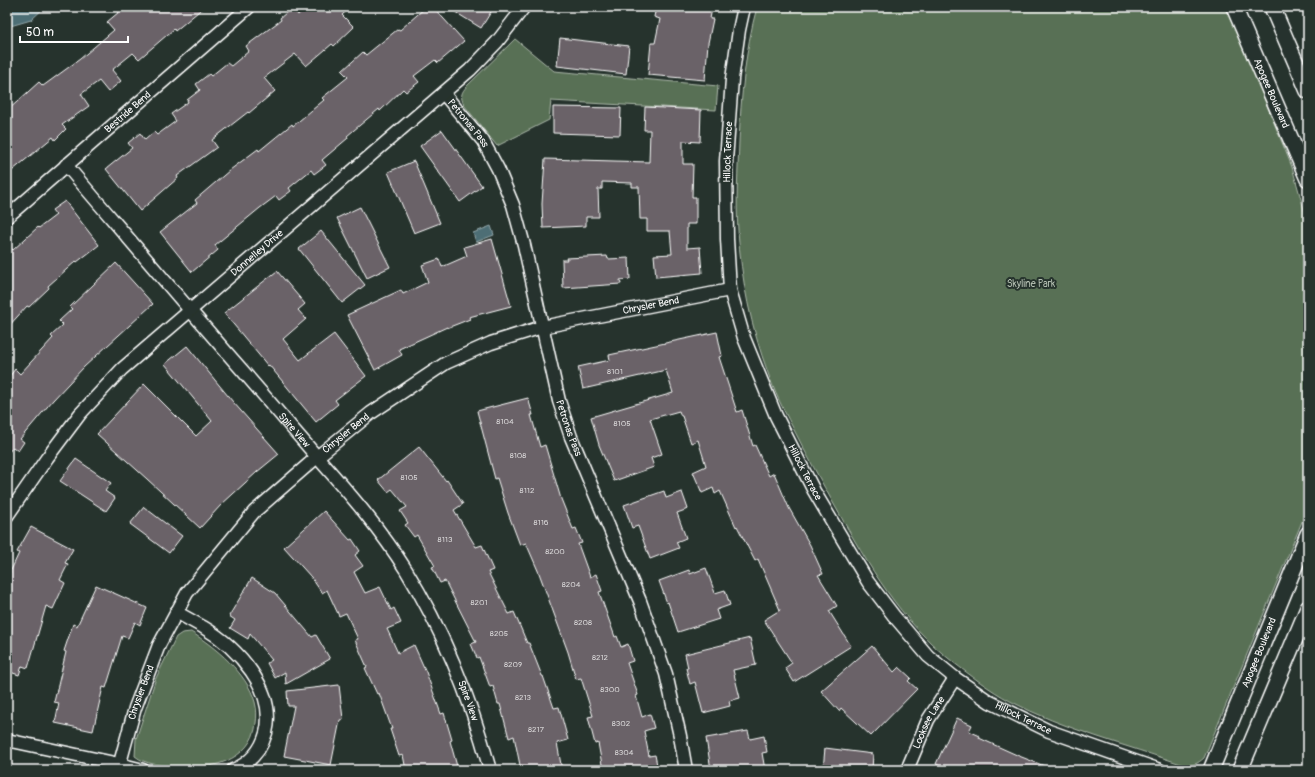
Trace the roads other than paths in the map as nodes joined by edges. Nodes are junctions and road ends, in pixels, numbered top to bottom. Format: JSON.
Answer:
{"nodes":[{"id":1,"x":249,"y":7,"type":"edge"},
{"id":2,"x":524,"y":7,"type":"edge"},
{"id":3,"x":744,"y":7,"type":"edge"},
{"id":4,"x":1234,"y":7,"type":"edge"},
{"id":5,"x":1272,"y":7,"type":"edge"},
{"id":6,"x":1308,"y":91,"type":"edge"},
{"id":7,"x":444,"y":94,"type":"junction"},
{"id":8,"x":66,"y":165,"type":"junction"},
{"id":9,"x":1308,"y":175,"type":"edge"},
{"id":10,"x":7,"y":217,"type":"edge"},
{"id":11,"x":730,"y":290,"type":"junction"},
{"id":12,"x":190,"y":310,"type":"junction"},
{"id":13,"x":542,"y":327,"type":"junction"},
{"id":14,"x":317,"y":457,"type":"junction"},
{"id":15,"x":7,"y":516,"type":"edge"},
{"id":16,"x":1308,"y":534,"type":"edge"},
{"id":17,"x":1308,"y":608,"type":"edge"},
{"id":18,"x":176,"y":612,"type":"junction"},
{"id":19,"x":955,"y":678,"type":"junction"},
{"id":20,"x":7,"y":740,"type":"edge"},
{"id":21,"x":119,"y":767,"type":"edge"},
{"id":22,"x":143,"y":770,"type":"edge"},
{"id":23,"x":232,"y":770,"type":"edge"},
{"id":24,"x":490,"y":770,"type":"edge"},
{"id":25,"x":686,"y":770,"type":"edge"},
{"id":26,"x":908,"y":770,"type":"edge"},
{"id":27,"x":1160,"y":770,"type":"edge"},
{"id":28,"x":1211,"y":770,"type":"edge"},
{"id":29,"x":1240,"y":770,"type":"edge"}],
"edges":[{"from":1,"to":8,"type":"street","name":"Bestride Bend"},
{"from":2,"to":7,"type":"street","name":"Donnelley Drive"},
{"from":3,"to":11,"type":"street","name":"Hillock Terrace"},
{"from":4,"to":9,"type":"street","name":"Apogee Boulevard"},
{"from":5,"to":6,"type":"street"},
{"from":7,"to":12,"type":"street","name":"Donnelley Drive"},
{"from":7,"to":13,"type":"street","name":"Petronas Pass"},
{"from":8,"to":10,"type":"street","name":"Bestride Bend"},
{"from":8,"to":12,"type":"street","name":"Spire View"},
{"from":11,"to":13,"type":"street","name":"Chrysler Bend"},
{"from":11,"to":19,"type":"street","name":"Hillock Terrace"},
{"from":12,"to":14,"type":"street","name":"Spire View"},
{"from":12,"to":15,"type":"street","name":"Donnelley Drive"},
{"from":13,"to":14,"type":"street","name":"Chrysler Bend"},
{"from":13,"to":25,"type":"street","name":"Petronas Pass"},
{"from":14,"to":18,"type":"street","name":"Chrysler Bend"},
{"from":14,"to":24,"type":"street","name":"Spire View"},
{"from":16,"to":28,"type":"street","name":"Apogee Boulevard"},
{"from":17,"to":29,"type":"street"},
{"from":18,"to":21,"type":"street","name":"Chrysler Bend"},
{"from":18,"to":23,"type":"street"},
{"from":19,"to":26,"type":"street","name":"Looksee Lane"},
{"from":19,"to":27,"type":"street","name":"Hillock Terrace"},
{"from":20,"to":21,"type":"street"},
{"from":21,"to":22,"type":"street"}]}
